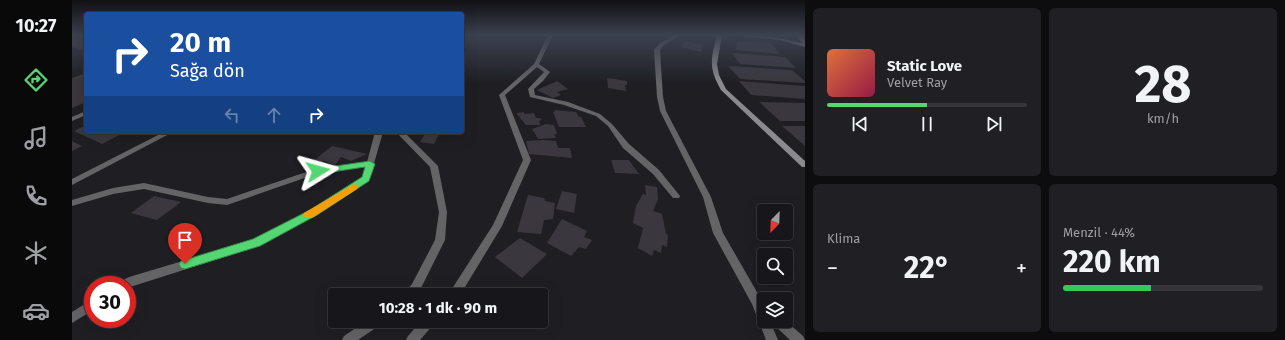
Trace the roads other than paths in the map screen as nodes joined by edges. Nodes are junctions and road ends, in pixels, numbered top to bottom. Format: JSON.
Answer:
{"nodes":[{"id":1,"x":543,"y":51,"type":"edge"},
{"id":2,"x":657,"y":51,"type":"edge"},
{"id":3,"x":716,"y":51,"type":"edge"},
{"id":4,"x":536,"y":65,"type":"junction"},
{"id":5,"x":84,"y":114,"type":"edge"},
{"id":6,"x":72,"y":119,"type":"edge"},
{"id":7,"x":165,"y":134,"type":"edge"},
{"id":8,"x":378,"y":134,"type":"edge"},
{"id":9,"x":402,"y":134,"type":"edge"},
{"id":10,"x":370,"y":164,"type":"junction"},
{"id":11,"x":805,"y":165,"type":"edge"},
{"id":12,"x":72,"y":182,"type":"edge"},
{"id":13,"x":676,"y":196,"type":"dead end"},
{"id":14,"x":72,"y":203,"type":"edge"},
{"id":15,"x":136,"y":280,"type":"edge"},
{"id":16,"x":415,"y":288,"type":"edge"},
{"id":17,"x":459,"y":288,"type":"edge"},
{"id":18,"x":757,"y":300,"type":"edge"},
{"id":19,"x":84,"y":310,"type":"edge"},
{"id":20,"x":72,"y":318,"type":"edge"},
{"id":21,"x":366,"y":328,"type":"edge"},
{"id":22,"x":423,"y":328,"type":"edge"},
{"id":23,"x":767,"y":328,"type":"edge"},
{"id":24,"x":786,"y":328,"type":"edge"},
{"id":25,"x":348,"y":340,"type":"edge"},
{"id":26,"x":412,"y":340,"type":"edge"},
{"id":27,"x":772,"y":340,"type":"edge"},
{"id":28,"x":799,"y":340,"type":"edge"}],
"edges":[{"from":1,"to":4,"type":"street"},
{"from":2,"to":18,"type":"street"},
{"from":3,"to":11,"type":"main road"},
{"from":4,"to":13,"type":"street"},
{"from":4,"to":17,"type":"street"},
{"from":5,"to":6,"type":"street"},
{"from":7,"to":12,"type":"street"},
{"from":8,"to":10,"type":"street"},
{"from":9,"to":16,"type":"street"},
{"from":10,"to":14,"type":"street"},
{"from":10,"to":15,"type":"street"},
{"from":19,"to":20,"type":"street"},
{"from":21,"to":25,"type":"street"},
{"from":22,"to":26,"type":"street"},
{"from":23,"to":27,"type":"street"},
{"from":24,"to":28,"type":"street"}]}
